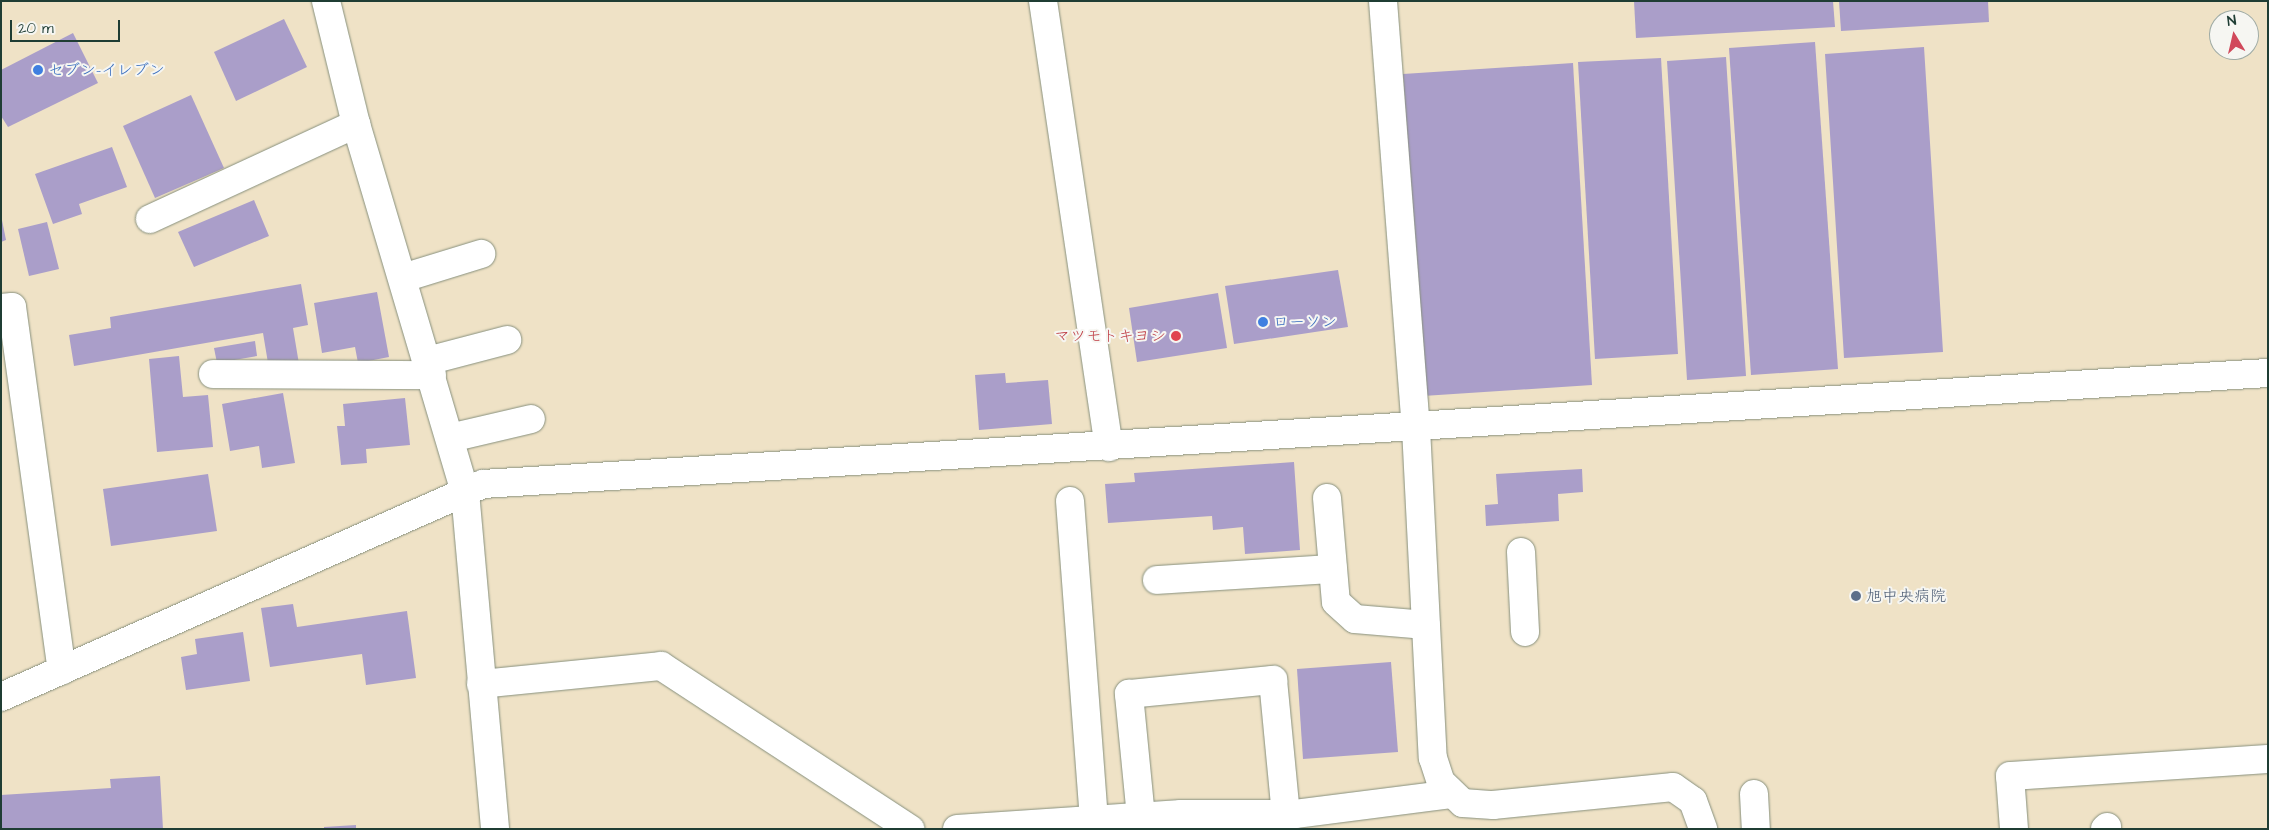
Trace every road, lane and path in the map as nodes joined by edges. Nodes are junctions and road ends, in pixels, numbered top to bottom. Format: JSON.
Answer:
{"nodes":[{"id":1,"x":326,"y":1,"type":"edge"},
{"id":2,"x":1043,"y":1,"type":"edge"},
{"id":3,"x":1383,"y":1,"type":"edge"},
{"id":4,"x":356,"y":124,"type":"junction"},
{"id":5,"x":150,"y":219,"type":"dead end"},
{"id":6,"x":482,"y":254,"type":"dead end"},
{"id":7,"x":403,"y":278,"type":"junction"},
{"id":8,"x":1,"y":308,"type":"edge"},
{"id":9,"x":507,"y":340,"type":"dead end"},
{"id":10,"x":430,"y":368,"type":"junction"},
{"id":11,"x":2268,"y":373,"type":"edge"},
{"id":12,"x":213,"y":374,"type":"dead end"},
{"id":13,"x":531,"y":419,"type":"dead end"},
{"id":14,"x":1416,"y":428,"type":"junction"},
{"id":15,"x":450,"y":438,"type":"junction"},
{"id":16,"x":1109,"y":447,"type":"junction"},
{"id":17,"x":465,"y":492,"type":"junction"},
{"id":18,"x":1327,"y":498,"type":"dead end"},
{"id":19,"x":1070,"y":501,"type":"dead end"},
{"id":20,"x":1521,"y":552,"type":"dead end"},
{"id":21,"x":1333,"y":568,"type":"junction"},
{"id":22,"x":1158,"y":580,"type":"dead end"},
{"id":23,"x":1426,"y":625,"type":"junction"},
{"id":24,"x":1525,"y":632,"type":"dead end"},
{"id":25,"x":62,"y":671,"type":"junction"},
{"id":26,"x":482,"y":684,"type":"junction"},
{"id":27,"x":1,"y":697,"type":"edge"},
{"id":28,"x":2268,"y":760,"type":"edge"},
{"id":29,"x":1451,"y":794,"type":"junction"},
{"id":30,"x":1754,"y":794,"type":"dead end"},
{"id":31,"x":1181,"y":814,"type":"junction"},
{"id":32,"x":1141,"y":817,"type":"junction"},
{"id":33,"x":1286,"y":819,"type":"edge"},
{"id":34,"x":1094,"y":820,"type":"junction"},
{"id":35,"x":495,"y":829,"type":"edge"},
{"id":36,"x":910,"y":829,"type":"edge"},
{"id":37,"x":957,"y":829,"type":"edge"},
{"id":38,"x":1205,"y":829,"type":"edge"},
{"id":39,"x":1703,"y":829,"type":"edge"},
{"id":40,"x":1756,"y":829,"type":"edge"},
{"id":41,"x":2014,"y":829,"type":"edge"}],
"edges":[{"from":1,"to":4,"type":"street"},
{"from":2,"to":16,"type":"street"},
{"from":3,"to":14,"type":"street"},
{"from":4,"to":5,"type":"street"},
{"from":4,"to":7,"type":"street"},
{"from":6,"to":7,"type":"street"},
{"from":7,"to":10,"type":"street"},
{"from":8,"to":25,"type":"street"},
{"from":9,"to":10,"type":"street"},
{"from":10,"to":12,"type":"street"},
{"from":10,"to":15,"type":"street"},
{"from":11,"to":14,"type":"street"},
{"from":13,"to":15,"type":"street"},
{"from":14,"to":16,"type":"street"},
{"from":14,"to":23,"type":"street"},
{"from":15,"to":17,"type":"street"},
{"from":16,"to":17,"type":"street"},
{"from":17,"to":25,"type":"street"},
{"from":17,"to":26,"type":"street"},
{"from":18,"to":21,"type":"street"},
{"from":19,"to":34,"type":"street"},
{"from":20,"to":24,"type":"street"},
{"from":21,"to":22,"type":"street"},
{"from":21,"to":23,"type":"street"},
{"from":23,"to":29,"type":"street"},
{"from":25,"to":27,"type":"street"},
{"from":26,"to":35,"type":"street"},
{"from":26,"to":36,"type":"street"},
{"from":28,"to":41,"type":"street"},
{"from":29,"to":33,"type":"street"},
{"from":29,"to":39,"type":"street"},
{"from":30,"to":40,"type":"street"},
{"from":31,"to":32,"type":"street"},
{"from":31,"to":33,"type":"street"},
{"from":31,"to":38,"type":"street"},
{"from":32,"to":33,"type":"street"},
{"from":32,"to":34,"type":"street"},
{"from":34,"to":37,"type":"street"}]}
